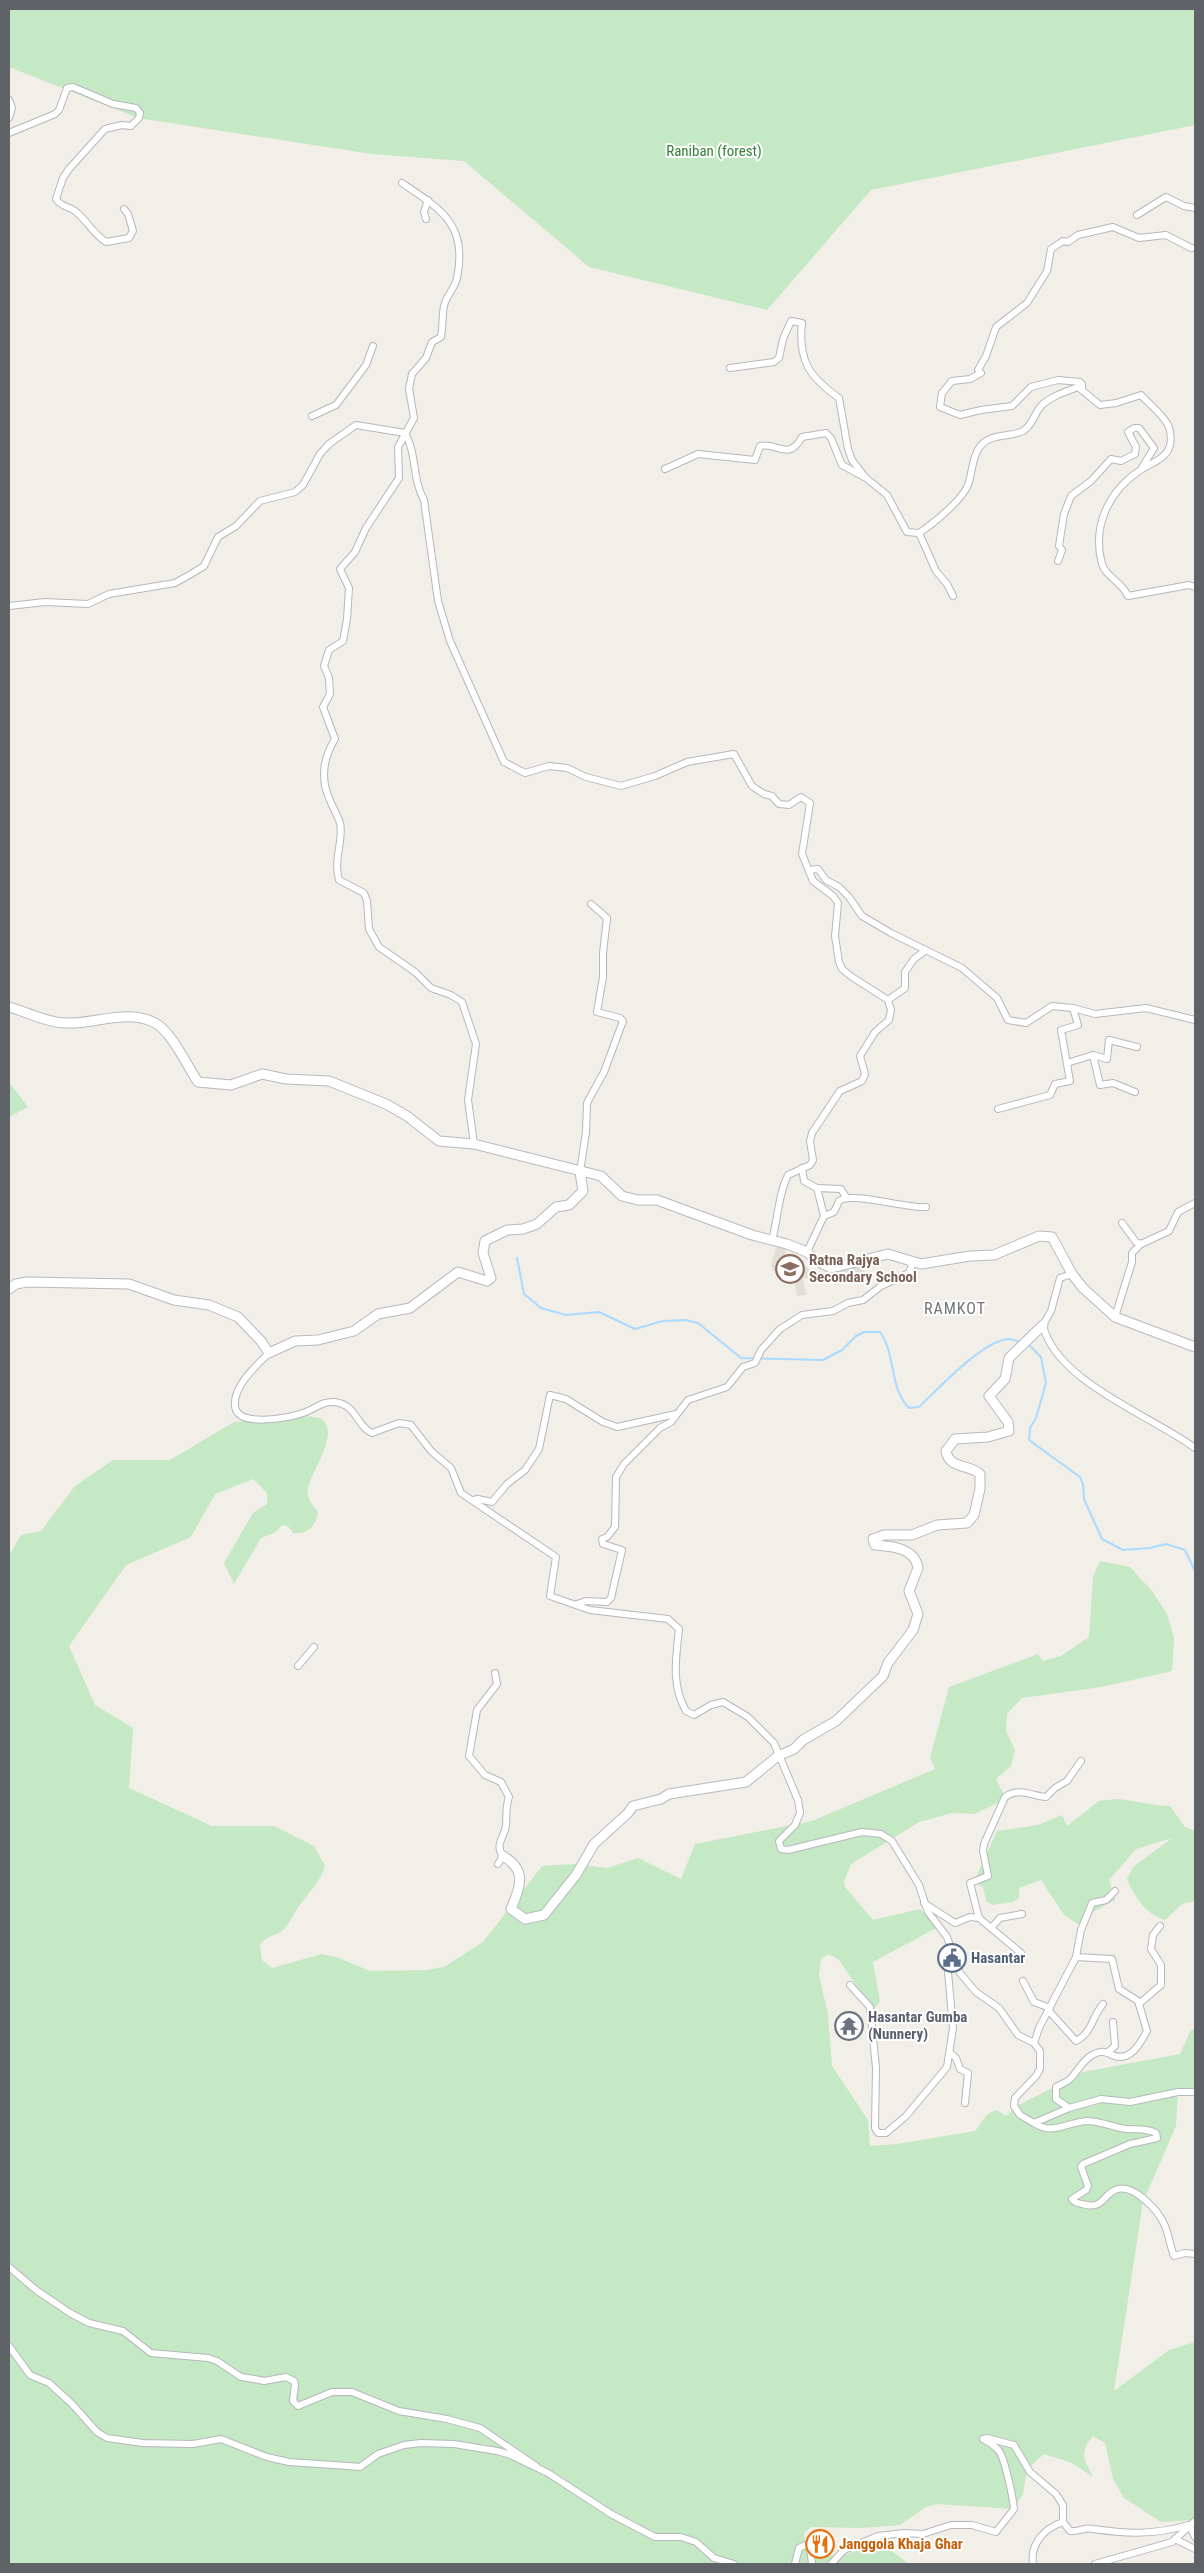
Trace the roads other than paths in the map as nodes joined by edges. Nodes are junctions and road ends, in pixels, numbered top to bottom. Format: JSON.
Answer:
{"nodes":[{"id":1,"x":9,"y":100,"type":"edge"},
{"id":2,"x":9,"y":118,"type":"edge"},
{"id":3,"x":9,"y":133,"type":"edge"},
{"id":4,"x":402,"y":183,"type":"dead end"},
{"id":5,"x":428,"y":200,"type":"junction"},
{"id":6,"x":1195,"y":208,"type":"edge"},
{"id":7,"x":124,"y":209,"type":"dead end"},
{"id":8,"x":1137,"y":215,"type":"dead end"},
{"id":9,"x":426,"y":219,"type":"dead end"},
{"id":10,"x":1195,"y":248,"type":"edge"},
{"id":11,"x":372,"y":346,"type":"dead end"},
{"id":12,"x":730,"y":368,"type":"dead end"},
{"id":13,"x":1082,"y":388,"type":"junction"},
{"id":14,"x":312,"y":416,"type":"dead end"},
{"id":15,"x":405,"y":433,"type":"junction"},
{"id":16,"x":666,"y":469,"type":"dead end"},
{"id":17,"x":1140,"y":470,"type":"junction"},
{"id":18,"x":866,"y":478,"type":"junction"},
{"id":19,"x":919,"y":533,"type":"junction"},
{"id":20,"x":1058,"y":561,"type":"dead end"},
{"id":21,"x":1195,"y":587,"type":"edge"},
{"id":22,"x":953,"y":596,"type":"dead end"},
{"id":23,"x":9,"y":606,"type":"edge"},
{"id":24,"x":809,"y":870,"type":"junction"},
{"id":25,"x":591,"y":904,"type":"dead end"},
{"id":26,"x":926,"y":950,"type":"junction"},
{"id":27,"x":888,"y":1000,"type":"junction"},
{"id":28,"x":9,"y":1006,"type":"edge"},
{"id":29,"x":1073,"y":1008,"type":"junction"},
{"id":30,"x":1195,"y":1020,"type":"edge"},
{"id":31,"x":1137,"y":1047,"type":"dead end"},
{"id":32,"x":1093,"y":1055,"type":"junction"},
{"id":33,"x":1067,"y":1063,"type":"junction"},
{"id":34,"x":1135,"y":1092,"type":"dead end"},
{"id":35,"x":998,"y":1109,"type":"dead end"},
{"id":36,"x":474,"y":1144,"type":"junction"},
{"id":37,"x":802,"y":1168,"type":"junction"},
{"id":38,"x":580,"y":1172,"type":"junction"},
{"id":39,"x":816,"y":1188,"type":"junction"},
{"id":40,"x":846,"y":1197,"type":"junction"},
{"id":41,"x":1195,"y":1203,"type":"edge"},
{"id":42,"x":926,"y":1207,"type":"dead end"},
{"id":43,"x":824,"y":1216,"type":"junction"},
{"id":44,"x":1122,"y":1223,"type":"dead end"},
{"id":45,"x":772,"y":1240,"type":"junction"},
{"id":46,"x":1141,"y":1244,"type":"junction"},
{"id":47,"x":807,"y":1252,"type":"junction"},
{"id":48,"x":913,"y":1262,"type":"junction"},
{"id":49,"x":1072,"y":1274,"type":"junction"},
{"id":50,"x":9,"y":1289,"type":"edge"},
{"id":51,"x":1114,"y":1317,"type":"junction"},
{"id":52,"x":1043,"y":1325,"type":"junction"},
{"id":53,"x":1195,"y":1347,"type":"edge"},
{"id":54,"x":269,"y":1353,"type":"junction"},
{"id":55,"x":676,"y":1414,"type":"junction"},
{"id":56,"x":1195,"y":1448,"type":"edge"},
{"id":57,"x":473,"y":1500,"type":"junction"},
{"id":58,"x":577,"y":1604,"type":"junction"},
{"id":59,"x":314,"y":1647,"type":"dead end"},
{"id":60,"x":298,"y":1666,"type":"dead end"},
{"id":61,"x":495,"y":1673,"type":"dead end"},
{"id":62,"x":778,"y":1756,"type":"junction"},
{"id":63,"x":1081,"y":1761,"type":"dead end"},
{"id":64,"x":500,"y":1860,"type":"joint"},
{"id":65,"x":1115,"y":1891,"type":"dead end"},
{"id":66,"x":923,"y":1902,"type":"junction"},
{"id":67,"x":1022,"y":1914,"type":"dead end"},
{"id":68,"x":980,"y":1918,"type":"junction"},
{"id":69,"x":1160,"y":1926,"type":"dead end"},
{"id":70,"x":991,"y":1928,"type":"junction"},
{"id":71,"x":1020,"y":1953,"type":"dead end"},
{"id":72,"x":952,"y":1954,"type":"junction"},
{"id":73,"x":1076,"y":1957,"type":"junction"},
{"id":74,"x":1024,"y":1981,"type":"dead end"},
{"id":75,"x":850,"y":1985,"type":"dead end"},
{"id":76,"x":1103,"y":2004,"type":"dead end"},
{"id":77,"x":1139,"y":2004,"type":"junction"},
{"id":78,"x":1049,"y":2010,"type":"junction"},
{"id":79,"x":1113,"y":2022,"type":"dead end"},
{"id":80,"x":1034,"y":2043,"type":"junction"},
{"id":81,"x":1108,"y":2052,"type":"junction"},
{"id":82,"x":950,"y":2053,"type":"junction"},
{"id":83,"x":1195,"y":2092,"type":"edge"},
{"id":84,"x":965,"y":2104,"type":"dead end"},
{"id":85,"x":1069,"y":2108,"type":"junction"},
{"id":86,"x":1034,"y":2123,"type":"junction"},
{"id":87,"x":1195,"y":2254,"type":"edge"},
{"id":88,"x":9,"y":2267,"type":"edge"},
{"id":89,"x":9,"y":2346,"type":"edge"},
{"id":90,"x":539,"y":2468,"type":"junction"},
{"id":91,"x":1195,"y":2521,"type":"edge"},
{"id":92,"x":1063,"y":2522,"type":"junction"},
{"id":93,"x":1189,"y":2525,"type":"junction"},
{"id":94,"x":1195,"y":2537,"type":"edge"},
{"id":95,"x":1175,"y":2539,"type":"junction"},
{"id":96,"x":1195,"y":2549,"type":"edge"},
{"id":97,"x":734,"y":2564,"type":"edge"},
{"id":98,"x":795,"y":2564,"type":"edge"},
{"id":99,"x":812,"y":2564,"type":"edge"},
{"id":100,"x":831,"y":2564,"type":"edge"},
{"id":101,"x":1034,"y":2564,"type":"edge"},
{"id":102,"x":1095,"y":2564,"type":"edge"}],
"edges":[{"from":1,"to":2,"type":"street"},
{"from":3,"to":7,"type":"street"},
{"from":4,"to":5,"type":"street"},
{"from":5,"to":9,"type":"street"},
{"from":5,"to":15,"type":"street"},
{"from":6,"to":8,"type":"street"},
{"from":10,"to":13,"type":"street"},
{"from":11,"to":14,"type":"street"},
{"from":12,"to":18,"type":"street"},
{"from":13,"to":17,"type":"street"},
{"from":13,"to":19,"type":"street"},
{"from":15,"to":23,"type":"street"},
{"from":15,"to":24,"type":"street"},
{"from":15,"to":36,"type":"street"},
{"from":16,"to":18,"type":"street"},
{"from":17,"to":20,"type":"street"},
{"from":17,"to":21,"type":"street"},
{"from":18,"to":19,"type":"street"},
{"from":19,"to":22,"type":"street"},
{"from":24,"to":26,"type":"street"},
{"from":24,"to":27,"type":"street"},
{"from":25,"to":38,"type":"street"},
{"from":26,"to":27,"type":"street"},
{"from":26,"to":29,"type":"street"},
{"from":27,"to":37,"type":"street"},
{"from":28,"to":36,"type":"street"},
{"from":29,"to":30,"type":"street"},
{"from":29,"to":33,"type":"street"},
{"from":31,"to":32,"type":"street"},
{"from":32,"to":33,"type":"street"},
{"from":32,"to":34,"type":"street"},
{"from":33,"to":35,"type":"street"},
{"from":36,"to":38,"type":"street"},
{"from":37,"to":39,"type":"street"},
{"from":37,"to":45,"type":"street"},
{"from":38,"to":45,"type":"street"},
{"from":38,"to":54,"type":"street"},
{"from":39,"to":40,"type":"street"},
{"from":39,"to":43,"type":"street"},
{"from":40,"to":42,"type":"street"},
{"from":40,"to":43,"type":"street"},
{"from":41,"to":46,"type":"street"},
{"from":43,"to":47,"type":"street"},
{"from":44,"to":46,"type":"street"},
{"from":45,"to":47,"type":"street"},
{"from":46,"to":51,"type":"street"},
{"from":47,"to":48,"type":"street"},
{"from":48,"to":49,"type":"street"},
{"from":48,"to":55,"type":"street"},
{"from":49,"to":51,"type":"street"},
{"from":49,"to":52,"type":"street"},
{"from":50,"to":54,"type":"street"},
{"from":51,"to":53,"type":"street"},
{"from":52,"to":56,"type":"street"},
{"from":52,"to":62,"type":"street"},
{"from":54,"to":57,"type":"street"},
{"from":55,"to":57,"type":"street"},
{"from":55,"to":58,"type":"street"},
{"from":57,"to":58,"type":"street"},
{"from":58,"to":62,"type":"street"},
{"from":59,"to":60,"type":"street"},
{"from":61,"to":64,"type":"street"},
{"from":62,"to":64,"type":"street"},
{"from":62,"to":66,"type":"street"},
{"from":63,"to":68,"type":"street"},
{"from":65,"to":73,"type":"street"},
{"from":66,"to":68,"type":"street"},
{"from":66,"to":72,"type":"street"},
{"from":67,"to":70,"type":"street"},
{"from":68,"to":70,"type":"street"},
{"from":69,"to":77,"type":"street"},
{"from":70,"to":71,"type":"street"},
{"from":72,"to":80,"type":"street"},
{"from":72,"to":82,"type":"street"},
{"from":73,"to":77,"type":"street"},
{"from":73,"to":78,"type":"street"},
{"from":74,"to":78,"type":"street"},
{"from":75,"to":82,"type":"street"},
{"from":76,"to":78,"type":"street"},
{"from":77,"to":81,"type":"street"},
{"from":78,"to":80,"type":"street"},
{"from":79,"to":81,"type":"street"},
{"from":80,"to":86,"type":"street"},
{"from":81,"to":85,"type":"street"},
{"from":82,"to":84,"type":"street"},
{"from":83,"to":85,"type":"street"},
{"from":85,"to":86,"type":"street"},
{"from":86,"to":87,"type":"street"},
{"from":88,"to":90,"type":"street"},
{"from":89,"to":90,"type":"street"},
{"from":90,"to":97,"type":"street"},
{"from":91,"to":93,"type":"street"},
{"from":92,"to":93,"type":"street"},
{"from":92,"to":100,"type":"street"},
{"from":92,"to":101,"type":"street"},
{"from":93,"to":94,"type":"street"},
{"from":93,"to":95,"type":"street"},
{"from":95,"to":96,"type":"street"},
{"from":95,"to":102,"type":"street"},
{"from":98,"to":99,"type":"street"}]}
